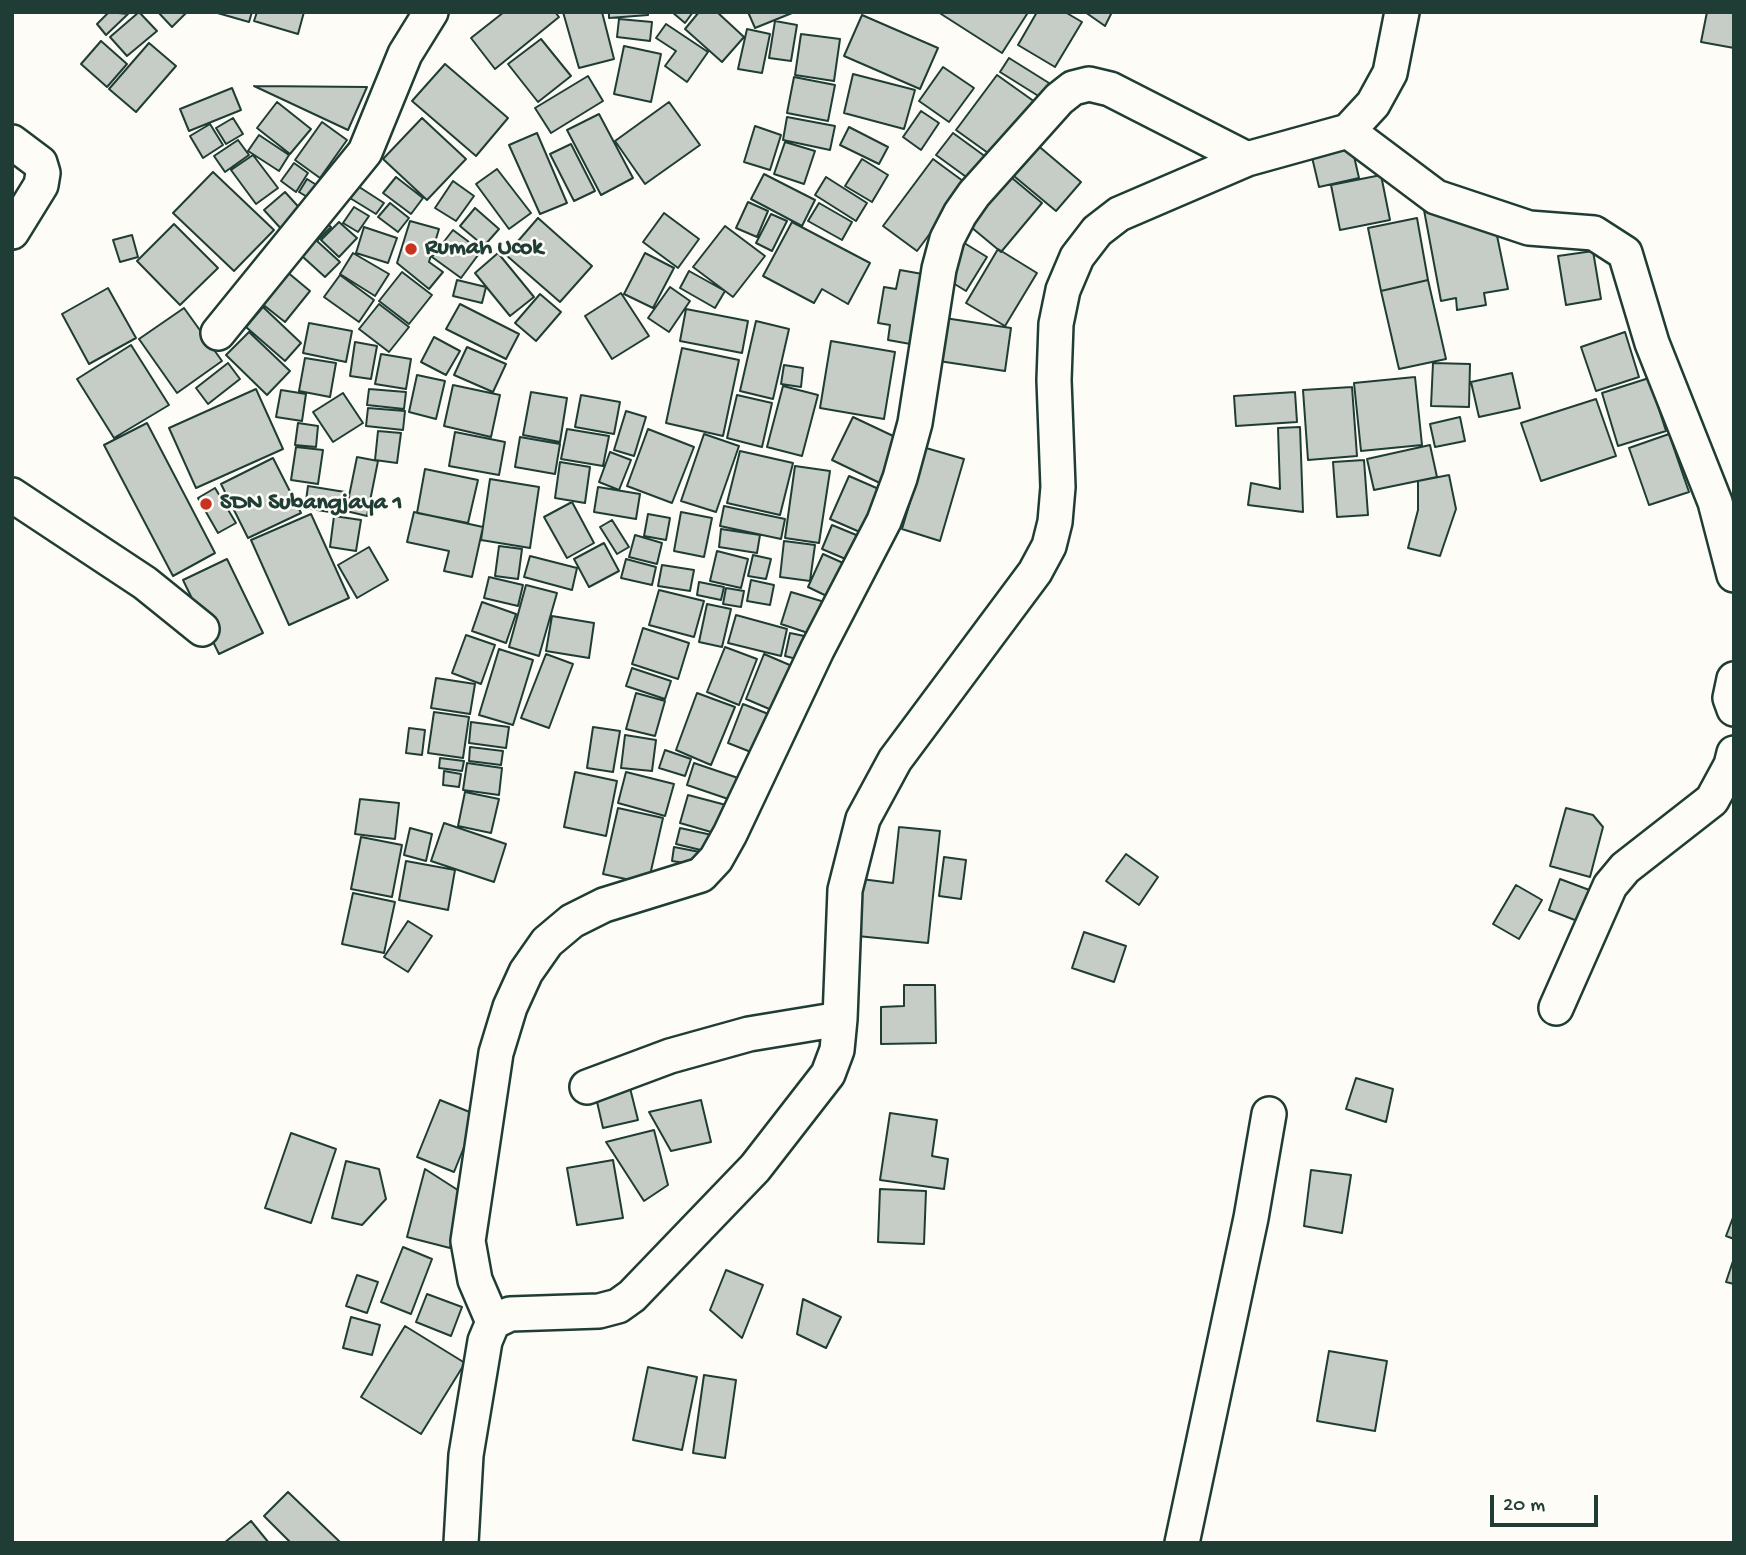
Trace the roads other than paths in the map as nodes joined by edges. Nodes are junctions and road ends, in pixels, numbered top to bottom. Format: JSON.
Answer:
{"nodes":[{"id":1,"x":431,"y":12,"type":"edge"},
{"id":2,"x":1402,"y":12,"type":"edge"},
{"id":3,"x":1348,"y":131,"type":"junction"},
{"id":4,"x":12,"y":142,"type":"edge"},
{"id":5,"x":1247,"y":159,"type":"junction"},
{"id":6,"x":12,"y":232,"type":"edge"},
{"id":7,"x":218,"y":332,"type":"dead end"},
{"id":8,"x":12,"y":495,"type":"edge"},
{"id":9,"x":1734,"y":575,"type":"edge"},
{"id":10,"x":202,"y":629,"type":"dead end"},
{"id":11,"x":1734,"y":679,"type":"edge"},
{"id":12,"x":1734,"y":709,"type":"edge"},
{"id":13,"x":1734,"y":753,"type":"edge"},
{"id":14,"x":1556,"y":1008,"type":"dead end"},
{"id":15,"x":840,"y":1020,"type":"junction"},
{"id":16,"x":587,"y":1087,"type":"dead end"},
{"id":17,"x":1269,"y":1114,"type":"dead end"},
{"id":18,"x":493,"y":1322,"type":"junction"},
{"id":19,"x":461,"y":1543,"type":"edge"},
{"id":20,"x":1182,"y":1543,"type":"edge"}],
"edges":[{"from":1,"to":7,"type":"street"},
{"from":2,"to":3,"type":"street"},
{"from":3,"to":5,"type":"street"},
{"from":3,"to":9,"type":"street"},
{"from":4,"to":6,"type":"street"},
{"from":5,"to":15,"type":"street"},
{"from":5,"to":18,"type":"street"},
{"from":8,"to":10,"type":"street"},
{"from":11,"to":12,"type":"street"},
{"from":13,"to":14,"type":"street"},
{"from":15,"to":16,"type":"street"},
{"from":15,"to":18,"type":"street"},
{"from":17,"to":20,"type":"street"},
{"from":18,"to":19,"type":"street"}]}
